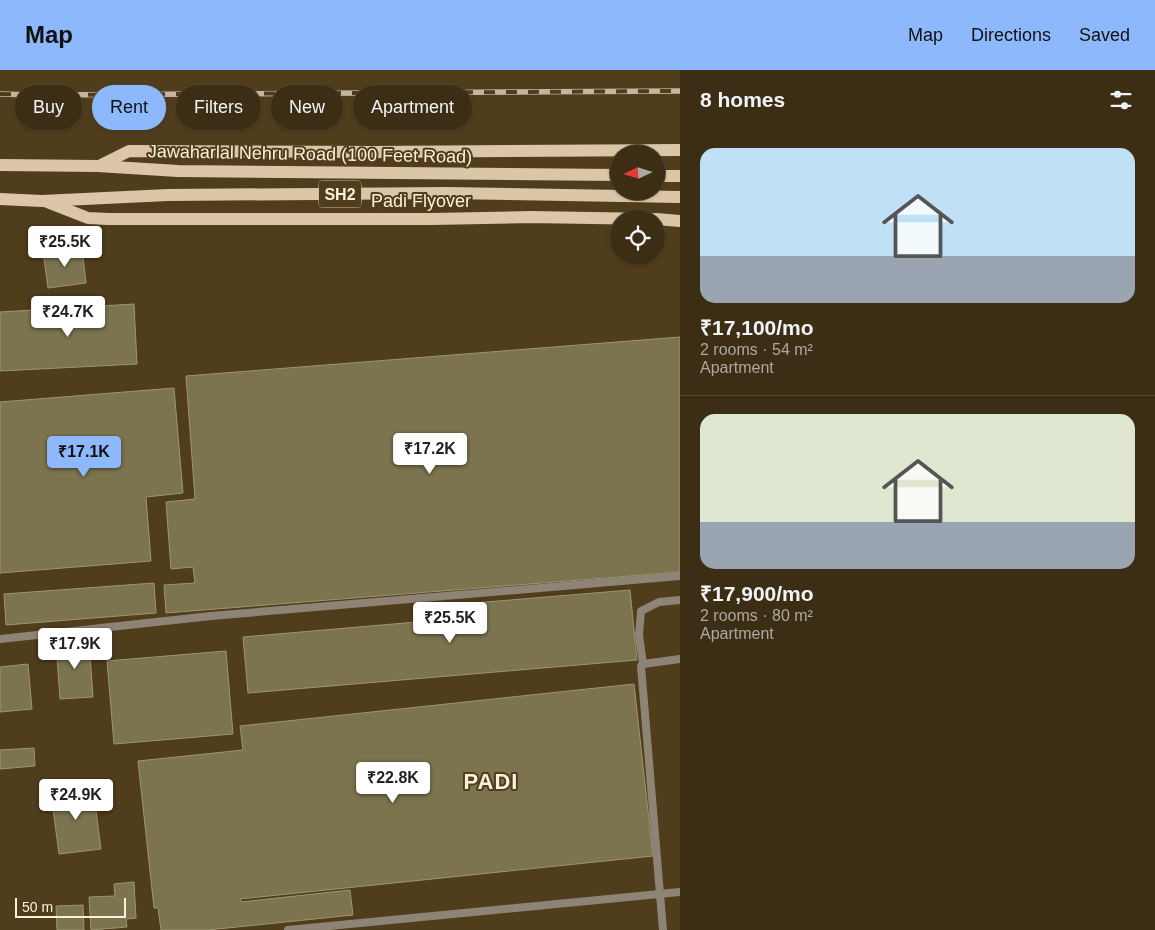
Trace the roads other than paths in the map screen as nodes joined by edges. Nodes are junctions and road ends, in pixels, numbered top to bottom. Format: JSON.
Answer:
{"nodes":[{"id":1,"x":680,"y":150,"type":"edge"},
{"id":2,"x":0,"y":164,"type":"edge"},
{"id":3,"x":98,"y":166,"type":"junction"},
{"id":4,"x":610,"y":176,"type":"edge"},
{"id":5,"x":665,"y":176,"type":"edge"},
{"id":6,"x":680,"y":176,"type":"edge"},
{"id":7,"x":680,"y":197,"type":"edge"},
{"id":8,"x":0,"y":199,"type":"edge"},
{"id":9,"x":42,"y":200,"type":"junction"},
{"id":10,"x":610,"y":217,"type":"edge"},
{"id":11,"x":665,"y":220,"type":"edge"},
{"id":12,"x":680,"y":221,"type":"edge"},
{"id":13,"x":680,"y":576,"type":"edge"},
{"id":14,"x":680,"y":600,"type":"edge"},
{"id":15,"x":0,"y":639,"type":"edge"},
{"id":16,"x":680,"y":659,"type":"edge"},
{"id":17,"x":643,"y":664,"type":"junction"},
{"id":18,"x":680,"y":892,"type":"edge"},
{"id":19,"x":660,"y":894,"type":"junction"},
{"id":20,"x":288,"y":930,"type":"edge"},
{"id":21,"x":662,"y":930,"type":"edge"}],
"edges":[{"from":1,"to":3,"type":"main road"},
{"from":2,"to":3,"type":"main road","name":"Jawaharlal Nehru Road (100 Feet Road)","number":"SH2"},
{"from":3,"to":4,"type":"main road","name":"Jawaharlal Nehru Road (100 Feet Road)","number":"SH2"},
{"from":5,"to":6,"type":"main road"},
{"from":7,"to":9,"type":"main road","name":"Jawaharlal Nehru Road (100 Feet Road)","number":"SH2"},
{"from":8,"to":9,"type":"main road","name":"Jawaharlal Nehru Road (100 Feet Road)","number":"SH2"},
{"from":9,"to":10,"type":"main road","name":"Padi Flyover"},
{"from":11,"to":12,"type":"main road","name":"Padi Flyover"},
{"from":13,"to":15,"type":"lane"},
{"from":14,"to":17,"type":"lane"},
{"from":16,"to":17,"type":"lane"},
{"from":17,"to":19,"type":"lane"},
{"from":18,"to":19,"type":"lane"},
{"from":19,"to":20,"type":"lane"},
{"from":19,"to":21,"type":"lane"}]}
